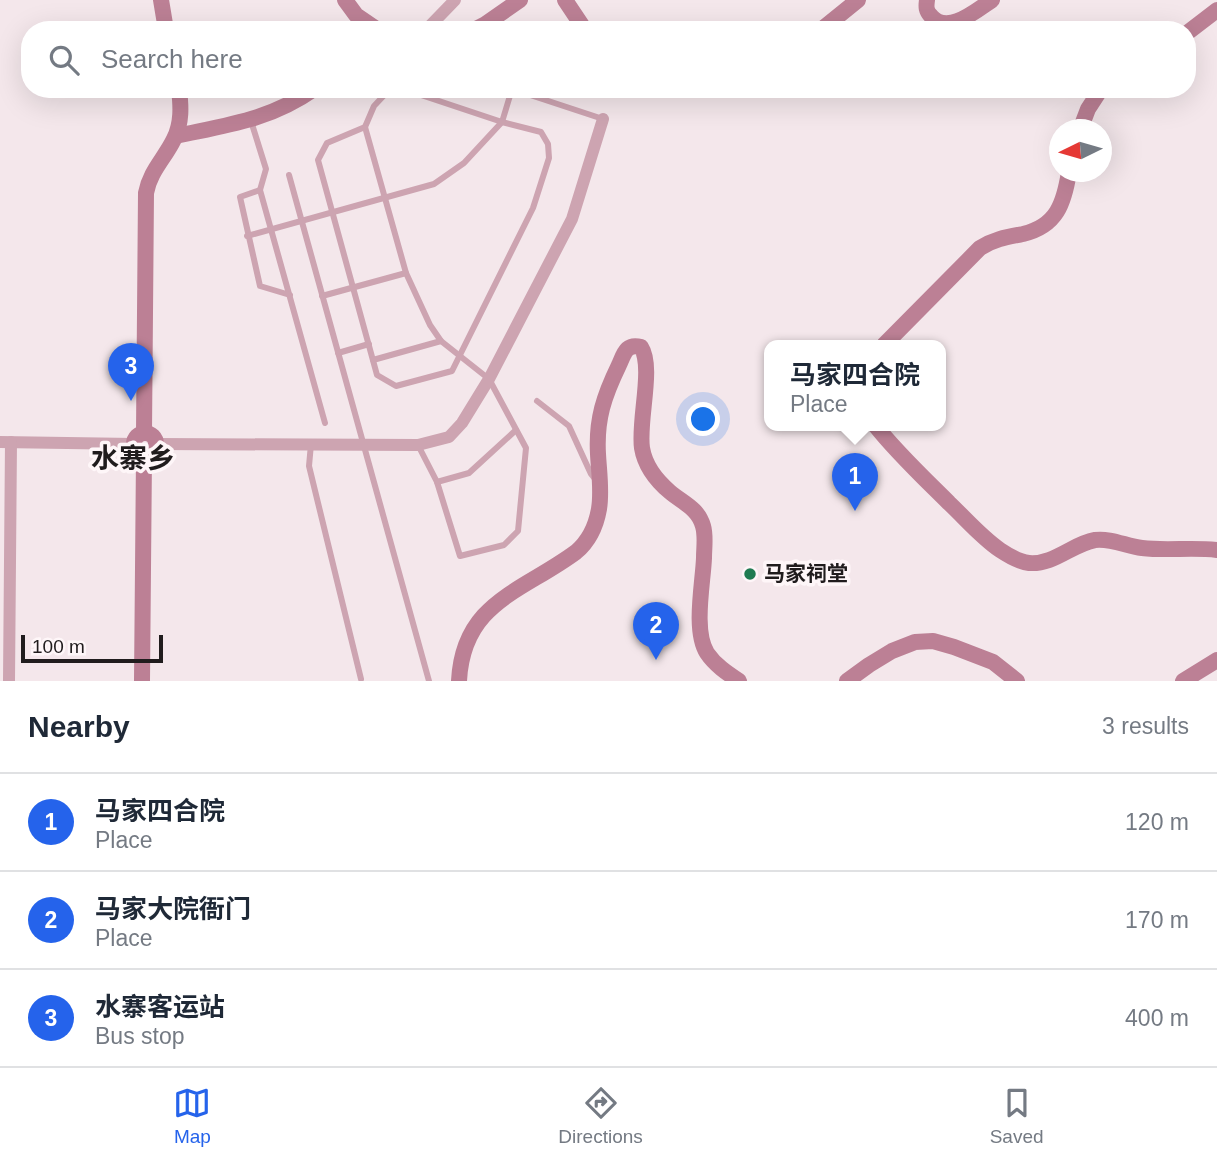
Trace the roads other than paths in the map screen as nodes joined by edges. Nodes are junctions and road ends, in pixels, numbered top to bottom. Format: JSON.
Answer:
{"nodes":[{"id":1,"x":161,"y":0,"type":"edge"},
{"id":2,"x":345,"y":0,"type":"edge"},
{"id":3,"x":455,"y":0,"type":"edge"},
{"id":4,"x":520,"y":0,"type":"edge"},
{"id":5,"x":565,"y":0,"type":"edge"},
{"id":6,"x":858,"y":0,"type":"edge"},
{"id":7,"x":927,"y":0,"type":"edge"},
{"id":8,"x":992,"y":0,"type":"edge"},
{"id":9,"x":1217,"y":10,"type":"edge"},
{"id":10,"x":164,"y":21,"type":"edge"},
{"id":11,"x":365,"y":21,"type":"edge"},
{"id":12,"x":435,"y":21,"type":"edge"},
{"id":13,"x":490,"y":21,"type":"edge"},
{"id":14,"x":579,"y":21,"type":"edge"},
{"id":15,"x":832,"y":21,"type":"edge"},
{"id":16,"x":937,"y":21,"type":"edge"},
{"id":17,"x":954,"y":21,"type":"edge"},
{"id":18,"x":1196,"y":26,"type":"edge"},
{"id":19,"x":179,"y":98,"type":"edge"},
{"id":20,"x":300,"y":98,"type":"edge"},
{"id":21,"x":382,"y":98,"type":"edge"},
{"id":22,"x":430,"y":98,"type":"edge"},
{"id":23,"x":509,"y":98,"type":"edge"},
{"id":24,"x":539,"y":98,"type":"edge"},
{"id":25,"x":1094,"y":98,"type":"edge"},
{"id":26,"x":603,"y":119,"type":"joint"},
{"id":27,"x":1085,"y":119,"type":"edge"},
{"id":28,"x":250,"y":120,"type":"junction"},
{"id":29,"x":502,"y":122,"type":"junction"},
{"id":30,"x":365,"y":127,"type":"junction"},
{"id":31,"x":176,"y":136,"type":"junction"},
{"id":32,"x":289,"y":175,"type":"dead end"},
{"id":33,"x":1067,"y":182,"type":"edge"},
{"id":34,"x":260,"y":190,"type":"junction"},
{"id":35,"x":386,"y":197,"type":"junction"},
{"id":36,"x":332,"y":212,"type":"junction"},
{"id":37,"x":302,"y":221,"type":"junction"},
{"id":38,"x":271,"y":229,"type":"junction"},
{"id":39,"x":247,"y":236,"type":"junction"},
{"id":40,"x":406,"y":273,"type":"junction"},
{"id":41,"x":353,"y":288,"type":"junction"},
{"id":42,"x":290,"y":295,"type":"junction"},
{"id":43,"x":322,"y":296,"type":"junction"},
{"id":44,"x":889,"y":340,"type":"edge"},
{"id":45,"x":441,"y":341,"type":"junction"},
{"id":46,"x":369,"y":344,"type":"junction"},
{"id":47,"x":338,"y":353,"type":"junction"},
{"id":48,"x":459,"y":355,"type":"junction"},
{"id":49,"x":373,"y":360,"type":"junction"},
{"id":50,"x":489,"y":379,"type":"junction"},
{"id":51,"x":537,"y":401,"type":"dead end"},
{"id":52,"x":325,"y":423,"type":"dead end"},
{"id":53,"x":516,"y":430,"type":"junction"},
{"id":54,"x":881,"y":431,"type":"edge"},
{"id":55,"x":5,"y":442,"type":"edge"},
{"id":56,"x":141,"y":444,"type":"junction"},
{"id":57,"x":157,"y":444,"type":"joint"},
{"id":58,"x":311,"y":444,"type":"junction"},
{"id":59,"x":363,"y":445,"type":"junction"},
{"id":60,"x":418,"y":445,"type":"junction"},
{"id":61,"x":437,"y":482,"type":"junction"},
{"id":62,"x":600,"y":486,"type":"junction"},
{"id":63,"x":1217,"y":550,"type":"edge"},
{"id":64,"x":1217,"y":660,"type":"edge"},
{"id":65,"x":361,"y":679,"type":"dead end"},
{"id":66,"x":9,"y":681,"type":"edge"},
{"id":67,"x":142,"y":681,"type":"edge"},
{"id":68,"x":429,"y":681,"type":"edge"},
{"id":69,"x":459,"y":681,"type":"edge"},
{"id":70,"x":739,"y":681,"type":"edge"},
{"id":71,"x":847,"y":681,"type":"edge"},
{"id":72,"x":1017,"y":681,"type":"edge"},
{"id":73,"x":1183,"y":681,"type":"edge"}],
"edges":[{"from":1,"to":10,"type":"main road"},
{"from":2,"to":11,"type":"main road"},
{"from":3,"to":12,"type":"street"},
{"from":4,"to":13,"type":"main road"},
{"from":5,"to":14,"type":"main road"},
{"from":6,"to":15,"type":"main road"},
{"from":7,"to":16,"type":"main road"},
{"from":8,"to":17,"type":"main road"},
{"from":9,"to":18,"type":"main road"},
{"from":19,"to":31,"type":"main road"},
{"from":20,"to":28,"type":"main road"},
{"from":21,"to":30,"type":"lane"},
{"from":22,"to":29,"type":"lane"},
{"from":23,"to":29,"type":"lane"},
{"from":24,"to":26,"type":"lane"},
{"from":25,"to":27,"type":"main road"},
{"from":26,"to":50,"type":"street"},
{"from":28,"to":31,"type":"main road"},
{"from":28,"to":34,"type":"lane"},
{"from":29,"to":35,"type":"lane"},
{"from":29,"to":48,"type":"lane"},
{"from":30,"to":35,"type":"lane"},
{"from":30,"to":36,"type":"lane"},
{"from":31,"to":56,"type":"main road"},
{"from":32,"to":37,"type":"lane"},
{"from":33,"to":44,"type":"main road"},
{"from":34,"to":38,"type":"lane"},
{"from":34,"to":39,"type":"lane"},
{"from":35,"to":36,"type":"lane"},
{"from":35,"to":40,"type":"lane"},
{"from":36,"to":37,"type":"lane"},
{"from":36,"to":41,"type":"lane"},
{"from":37,"to":38,"type":"lane"},
{"from":37,"to":43,"type":"lane"},
{"from":38,"to":39,"type":"lane"},
{"from":38,"to":42,"type":"lane"},
{"from":39,"to":42,"type":"lane"},
{"from":40,"to":41,"type":"lane"},
{"from":40,"to":45,"type":"lane"},
{"from":41,"to":43,"type":"lane"},
{"from":41,"to":46,"type":"lane"},
{"from":42,"to":52,"type":"lane"},
{"from":43,"to":47,"type":"lane"},
{"from":45,"to":48,"type":"lane"},
{"from":45,"to":49,"type":"lane"},
{"from":46,"to":47,"type":"lane"},
{"from":46,"to":49,"type":"lane"},
{"from":47,"to":59,"type":"lane"},
{"from":48,"to":49,"type":"lane"},
{"from":48,"to":50,"type":"lane"},
{"from":50,"to":53,"type":"lane"},
{"from":50,"to":60,"type":"street"},
{"from":51,"to":62,"type":"lane"},
{"from":53,"to":61,"type":"lane"},
{"from":53,"to":61,"type":"lane"},
{"from":54,"to":63,"type":"main road"},
{"from":55,"to":56,"type":"street"},
{"from":55,"to":66,"type":"street"},
{"from":56,"to":57,"type":"main road"},
{"from":56,"to":67,"type":"main road"},
{"from":57,"to":58,"type":"street"},
{"from":58,"to":59,"type":"street"},
{"from":58,"to":65,"type":"lane"},
{"from":59,"to":60,"type":"street"},
{"from":59,"to":68,"type":"lane"},
{"from":60,"to":61,"type":"lane"},
{"from":62,"to":69,"type":"main road"},
{"from":62,"to":70,"type":"main road"},
{"from":64,"to":73,"type":"main road"},
{"from":71,"to":72,"type":"main road"}]}
